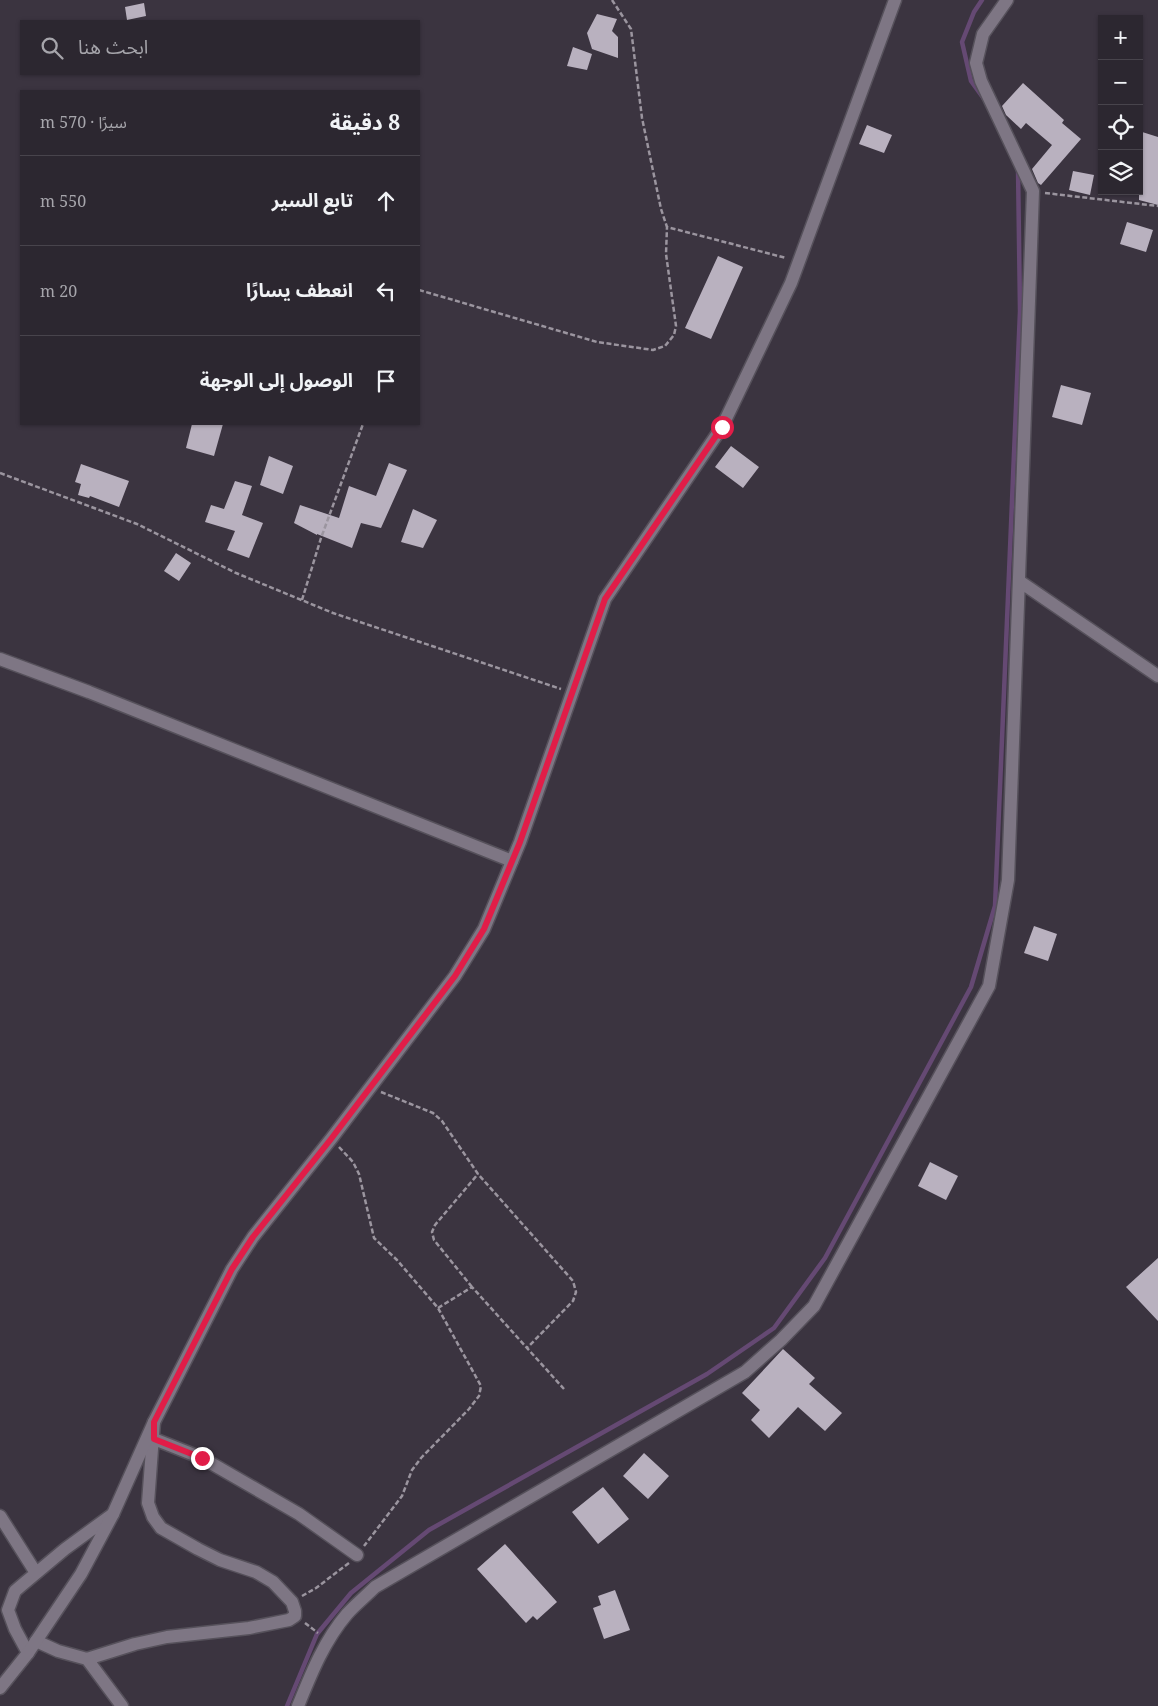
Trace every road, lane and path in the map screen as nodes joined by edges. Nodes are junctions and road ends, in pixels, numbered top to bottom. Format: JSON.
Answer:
{"nodes":[{"id":1,"x":612,"y":0,"type":"edge"},
{"id":2,"x":895,"y":0,"type":"edge"},
{"id":3,"x":1007,"y":0,"type":"edge"},
{"id":4,"x":1033,"y":192,"type":"junction"},
{"id":5,"x":1158,"y":206,"type":"edge"},
{"id":6,"x":667,"y":228,"type":"junction"},
{"id":7,"x":799,"y":261,"type":"junction"},
{"id":8,"x":420,"y":290,"type":"edge"},
{"id":9,"x":363,"y":425,"type":"edge"},
{"id":10,"x":0,"y":473,"type":"edge"},
{"id":11,"x":1019,"y":581,"type":"junction"},
{"id":12,"x":302,"y":600,"type":"junction"},
{"id":13,"x":0,"y":659,"type":"edge"},
{"id":14,"x":1158,"y":676,"type":"edge"},
{"id":15,"x":572,"y":693,"type":"junction"},
{"id":16,"x":512,"y":861,"type":"junction"},
{"id":17,"x":370,"y":1088,"type":"junction"},
{"id":18,"x":331,"y":1139,"type":"junction"},
{"id":19,"x":478,"y":1174,"type":"junction"},
{"id":20,"x":472,"y":1287,"type":"junction"},
{"id":21,"x":438,"y":1308,"type":"junction"},
{"id":22,"x":528,"y":1347,"type":"junction"},
{"id":23,"x":564,"y":1389,"type":"dead end"},
{"id":24,"x":154,"y":1422,"type":"junction"},
{"id":25,"x":154,"y":1439,"type":"junction"},
{"id":26,"x":113,"y":1514,"type":"junction"},
{"id":27,"x":0,"y":1516,"type":"edge"},
{"id":28,"x":357,"y":1555,"type":"junction"},
{"id":29,"x":36,"y":1573,"type":"junction"},
{"id":30,"x":292,"y":1602,"type":"junction"},
{"id":31,"x":4,"y":1607,"type":"edge"},
{"id":32,"x":306,"y":1624,"type":"dead end"},
{"id":33,"x":322,"y":1636,"type":"dead end"},
{"id":34,"x":36,"y":1641,"type":"junction"},
{"id":35,"x":28,"y":1653,"type":"junction"},
{"id":36,"x":87,"y":1659,"type":"junction"},
{"id":37,"x":0,"y":1688,"type":"edge"},
{"id":38,"x":122,"y":1706,"type":"edge"},
{"id":39,"x":298,"y":1706,"type":"edge"}],
"edges":[{"from":1,"to":6,"type":"path"},
{"from":2,"to":7,"type":"street"},
{"from":3,"to":4,"type":"street"},
{"from":4,"to":5,"type":"path"},
{"from":4,"to":11,"type":"street"},
{"from":6,"to":7,"type":"path"},
{"from":6,"to":8,"type":"path"},
{"from":7,"to":15,"type":"street"},
{"from":9,"to":12,"type":"path"},
{"from":10,"to":12,"type":"path"},
{"from":11,"to":14,"type":"street"},
{"from":11,"to":39,"type":"street"},
{"from":12,"to":15,"type":"path"},
{"from":13,"to":16,"type":"street"},
{"from":15,"to":16,"type":"street"},
{"from":16,"to":17,"type":"street"},
{"from":17,"to":18,"type":"street"},
{"from":17,"to":19,"type":"path"},
{"from":18,"to":21,"type":"path"},
{"from":18,"to":24,"type":"street"},
{"from":19,"to":20,"type":"path"},
{"from":19,"to":22,"type":"path"},
{"from":20,"to":21,"type":"path"},
{"from":20,"to":22,"type":"path"},
{"from":21,"to":28,"type":"path"},
{"from":22,"to":23,"type":"path"},
{"from":24,"to":25,"type":"street"},
{"from":24,"to":26,"type":"street"},
{"from":25,"to":28,"type":"street"},
{"from":25,"to":30,"type":"street"},
{"from":26,"to":29,"type":"street"},
{"from":26,"to":34,"type":"street"},
{"from":27,"to":29,"type":"street"},
{"from":28,"to":30,"type":"path"},
{"from":29,"to":31,"type":"street"},
{"from":30,"to":36,"type":"street"},
{"from":31,"to":35,"type":"street"},
{"from":32,"to":33,"type":"path"},
{"from":34,"to":35,"type":"street"},
{"from":34,"to":36,"type":"street"},
{"from":35,"to":37,"type":"street"},
{"from":36,"to":38,"type":"street"}]}
